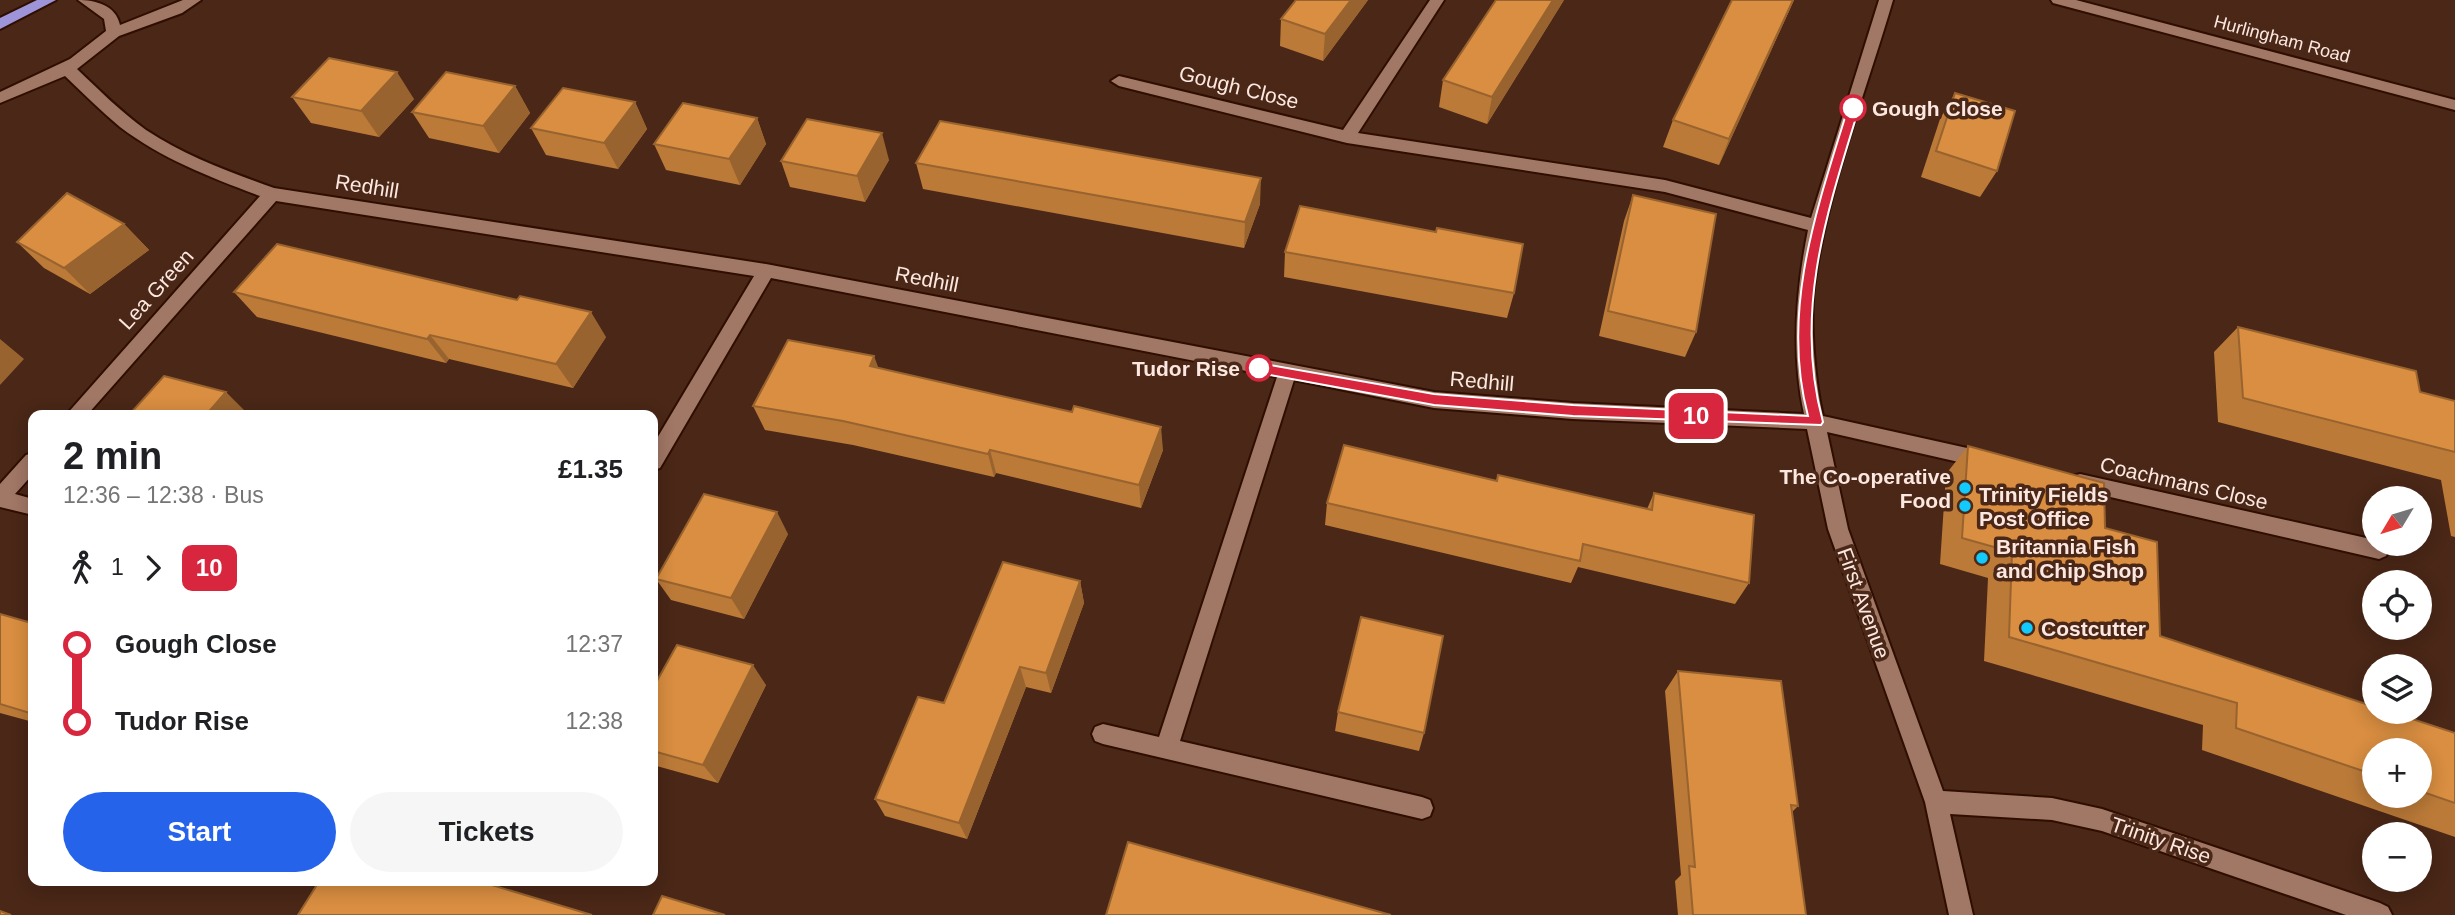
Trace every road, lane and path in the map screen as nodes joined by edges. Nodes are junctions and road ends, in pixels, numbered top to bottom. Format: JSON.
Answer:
{"nodes":[{"id":1,"x":49,"y":0,"type":"edge"},
{"id":2,"x":85,"y":0,"type":"edge"},
{"id":3,"x":194,"y":0,"type":"edge"},
{"id":4,"x":1437,"y":0,"type":"edge"},
{"id":5,"x":1886,"y":0,"type":"edge"},
{"id":6,"x":2058,"y":0,"type":"edge"},
{"id":7,"x":0,"y":24,"type":"edge"},
{"id":8,"x":114,"y":33,"type":"junction"},
{"id":9,"x":66,"y":68,"type":"junction"},
{"id":10,"x":1119,"y":81,"type":"dead end"},
{"id":11,"x":0,"y":98,"type":"edge"},
{"id":12,"x":2455,"y":105,"type":"edge"},
{"id":13,"x":1348,"y":137,"type":"junction"},
{"id":14,"x":272,"y":194,"type":"junction"},
{"id":15,"x":1817,"y":226,"type":"junction"},
{"id":16,"x":766,"y":271,"type":"junction"},
{"id":17,"x":1287,"y":373,"type":"junction"},
{"id":18,"x":79,"y":410,"type":"edge"},
{"id":19,"x":1816,"y":422,"type":"junction"},
{"id":20,"x":658,"y":454,"type":"edge"},
{"id":21,"x":2004,"y":465,"type":"edge"},
{"id":22,"x":28,"y":467,"type":"edge"},
{"id":23,"x":2057,"y":477,"type":"edge"},
{"id":24,"x":0,"y":498,"type":"edge"},
{"id":25,"x":28,"y":506,"type":"edge"},
{"id":26,"x":2362,"y":546,"type":"edge"},
{"id":27,"x":1103,"y":734,"type":"dead end"},
{"id":28,"x":1166,"y":750,"type":"junction"},
{"id":29,"x":1936,"y":802,"type":"junction"},
{"id":30,"x":1422,"y":808,"type":"dead end"},
{"id":31,"x":1961,"y":915,"type":"edge"},
{"id":32,"x":2380,"y":915,"type":"edge"}],
"edges":[{"from":1,"to":7,"type":"highway"},
{"from":2,"to":8,"type":"street"},
{"from":3,"to":8,"type":"street"},
{"from":4,"to":13,"type":"street"},
{"from":5,"to":15,"type":"street","name":"First Avenue"},
{"from":6,"to":12,"type":"street","name":"Hurlingham Road"},
{"from":8,"to":9,"type":"street"},
{"from":9,"to":11,"type":"street"},
{"from":9,"to":14,"type":"street","name":"Redhill"},
{"from":10,"to":13,"type":"street","name":"Gough Close"},
{"from":13,"to":15,"type":"street","name":"Gough Close"},
{"from":14,"to":16,"type":"street","name":"Redhill"},
{"from":14,"to":18,"type":"street","name":"Lea Green"},
{"from":15,"to":19,"type":"street","name":"First Avenue"},
{"from":16,"to":17,"type":"street","name":"Redhill"},
{"from":16,"to":20,"type":"street"},
{"from":17,"to":19,"type":"street","name":"Redhill"},
{"from":17,"to":28,"type":"street"},
{"from":19,"to":21,"type":"street"},
{"from":19,"to":29,"type":"street","name":"First Avenue"},
{"from":22,"to":24,"type":"street"},
{"from":23,"to":26,"type":"street","name":"Coachmans Close"},
{"from":24,"to":25,"type":"street"},
{"from":27,"to":28,"type":"street"},
{"from":28,"to":30,"type":"street"},
{"from":29,"to":31,"type":"street","name":"First Avenue"},
{"from":29,"to":32,"type":"street","name":"Trinity Rise"}]}
